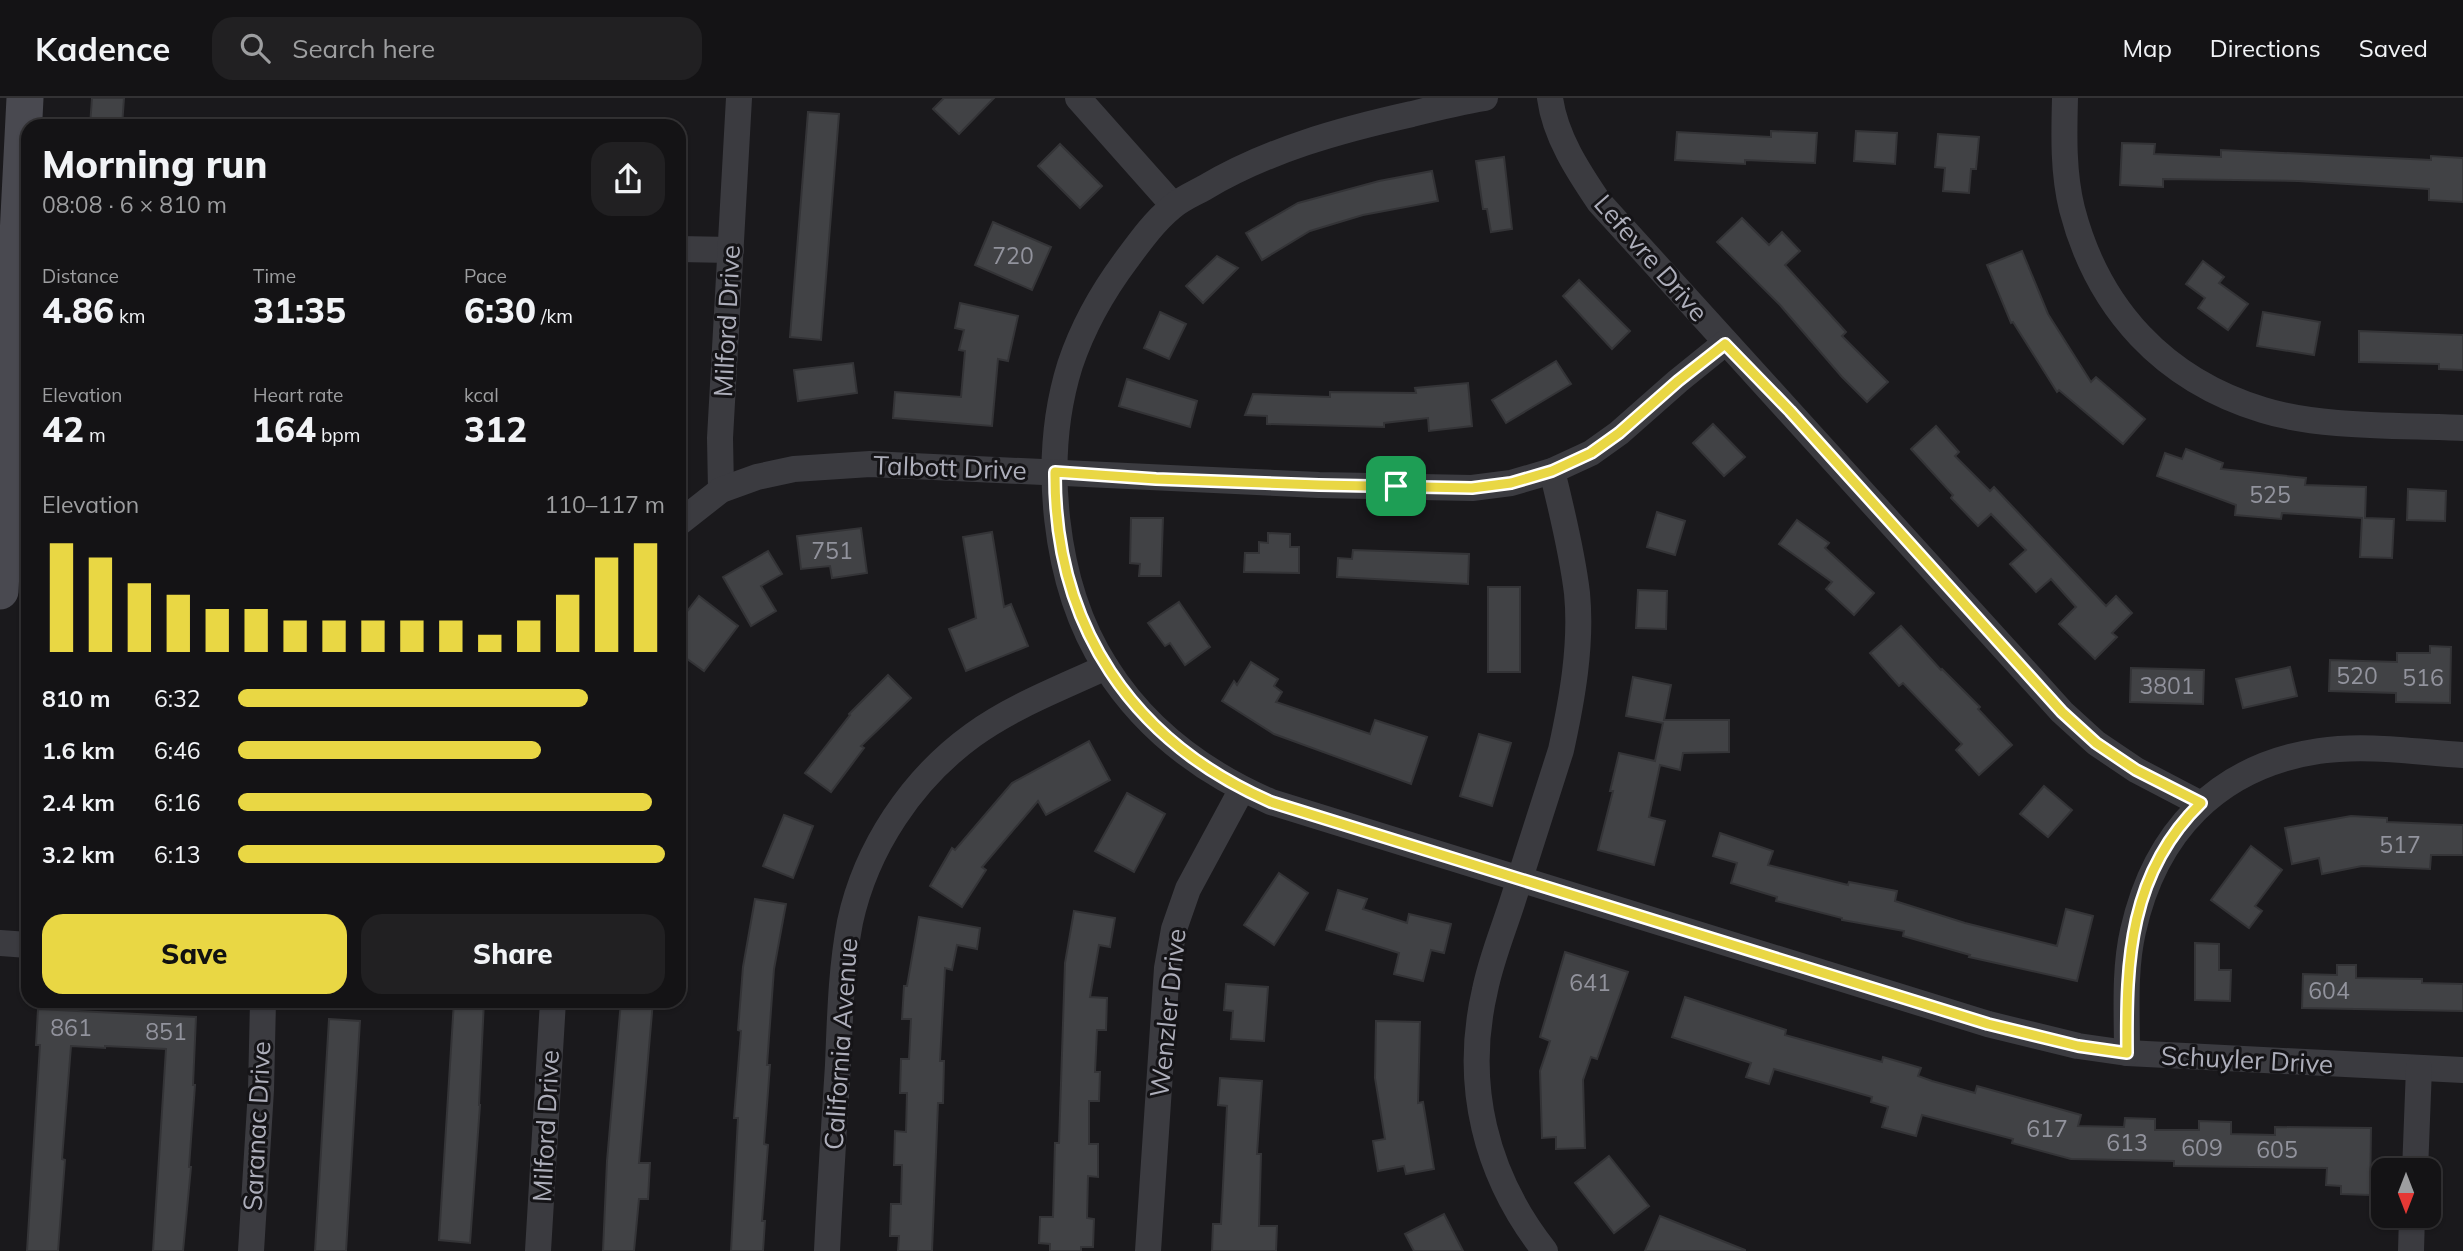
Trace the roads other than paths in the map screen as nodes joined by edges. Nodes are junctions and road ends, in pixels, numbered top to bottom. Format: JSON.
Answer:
{"nodes":[{"id":1,"x":25,"y":98,"type":"edge"},
{"id":2,"x":739,"y":98,"type":"edge"},
{"id":3,"x":1078,"y":98,"type":"edge"},
{"id":4,"x":1485,"y":98,"type":"edge"},
{"id":5,"x":1550,"y":98,"type":"edge"},
{"id":6,"x":2065,"y":98,"type":"edge"},
{"id":7,"x":24,"y":119,"type":"edge"},
{"id":8,"x":21,"y":177,"type":"edge"},
{"id":9,"x":1173,"y":205,"type":"junction"},
{"id":10,"x":686,"y":249,"type":"edge"},
{"id":11,"x":731,"y":250,"type":"junction"},
{"id":12,"x":1725,"y":344,"type":"junction"},
{"id":13,"x":2463,"y":428,"type":"edge"},
{"id":14,"x":1552,"y":471,"type":"junction"},
{"id":15,"x":1055,"y":472,"type":"junction"},
{"id":16,"x":721,"y":490,"type":"junction"},
{"id":17,"x":686,"y":518,"type":"edge"},
{"id":18,"x":0,"y":591,"type":"edge"},
{"id":19,"x":1106,"y":667,"type":"junction"},
{"id":20,"x":2463,"y":755,"type":"edge"},
{"id":21,"x":1242,"y":789,"type":"junction"},
{"id":22,"x":2201,"y":803,"type":"junction"},
{"id":23,"x":1520,"y":879,"type":"junction"},
{"id":24,"x":0,"y":943,"type":"edge"},
{"id":25,"x":21,"y":944,"type":"edge"},
{"id":26,"x":263,"y":1008,"type":"edge"},
{"id":27,"x":553,"y":1008,"type":"edge"},
{"id":28,"x":2127,"y":1053,"type":"junction"},
{"id":29,"x":2419,"y":1069,"type":"junction"},
{"id":30,"x":2463,"y":1070,"type":"edge"},
{"id":31,"x":2415,"y":1158,"type":"edge"},
{"id":32,"x":2412,"y":1228,"type":"edge"},
{"id":33,"x":251,"y":1251,"type":"edge"},
{"id":34,"x":538,"y":1251,"type":"edge"},
{"id":35,"x":827,"y":1251,"type":"edge"},
{"id":36,"x":1148,"y":1251,"type":"edge"},
{"id":37,"x":1545,"y":1251,"type":"edge"},
{"id":38,"x":2411,"y":1251,"type":"edge"}],
"edges":[{"from":1,"to":7,"type":"street"},
{"from":2,"to":11,"type":"street","name":"Milford Drive"},
{"from":3,"to":9,"type":"street"},
{"from":4,"to":9,"type":"street","name":"Schuyler Drive"},
{"from":5,"to":12,"type":"street","name":"Lefevre Drive"},
{"from":6,"to":13,"type":"street"},
{"from":8,"to":18,"type":"street"},
{"from":9,"to":15,"type":"street","name":"Schuyler Drive"},
{"from":10,"to":11,"type":"street"},
{"from":11,"to":16,"type":"street","name":"Milford Drive"},
{"from":12,"to":14,"type":"street","name":"Talbott Drive"},
{"from":12,"to":22,"type":"street","name":"Lefevre Drive"},
{"from":14,"to":15,"type":"street","name":"Talbott Drive"},
{"from":14,"to":23,"type":"street"},
{"from":15,"to":16,"type":"street","name":"Talbott Drive"},
{"from":15,"to":19,"type":"street","name":"Schuyler Drive"},
{"from":16,"to":17,"type":"street"},
{"from":19,"to":21,"type":"street","name":"Schuyler Drive"},
{"from":19,"to":35,"type":"street","name":"California Avenue"},
{"from":20,"to":22,"type":"street"},
{"from":21,"to":23,"type":"street","name":"Schuyler Drive"},
{"from":21,"to":36,"type":"street","name":"Wenzler Drive"},
{"from":22,"to":28,"type":"street"},
{"from":23,"to":28,"type":"street","name":"Schuyler Drive"},
{"from":23,"to":37,"type":"street"},
{"from":24,"to":25,"type":"street"},
{"from":26,"to":33,"type":"street","name":"Saranac Drive"},
{"from":27,"to":34,"type":"street","name":"Milford Drive"},
{"from":28,"to":29,"type":"street","name":"Schuyler Drive"},
{"from":29,"to":30,"type":"street","name":"Schuyler Drive"},
{"from":29,"to":31,"type":"street"},
{"from":32,"to":38,"type":"street"}]}
